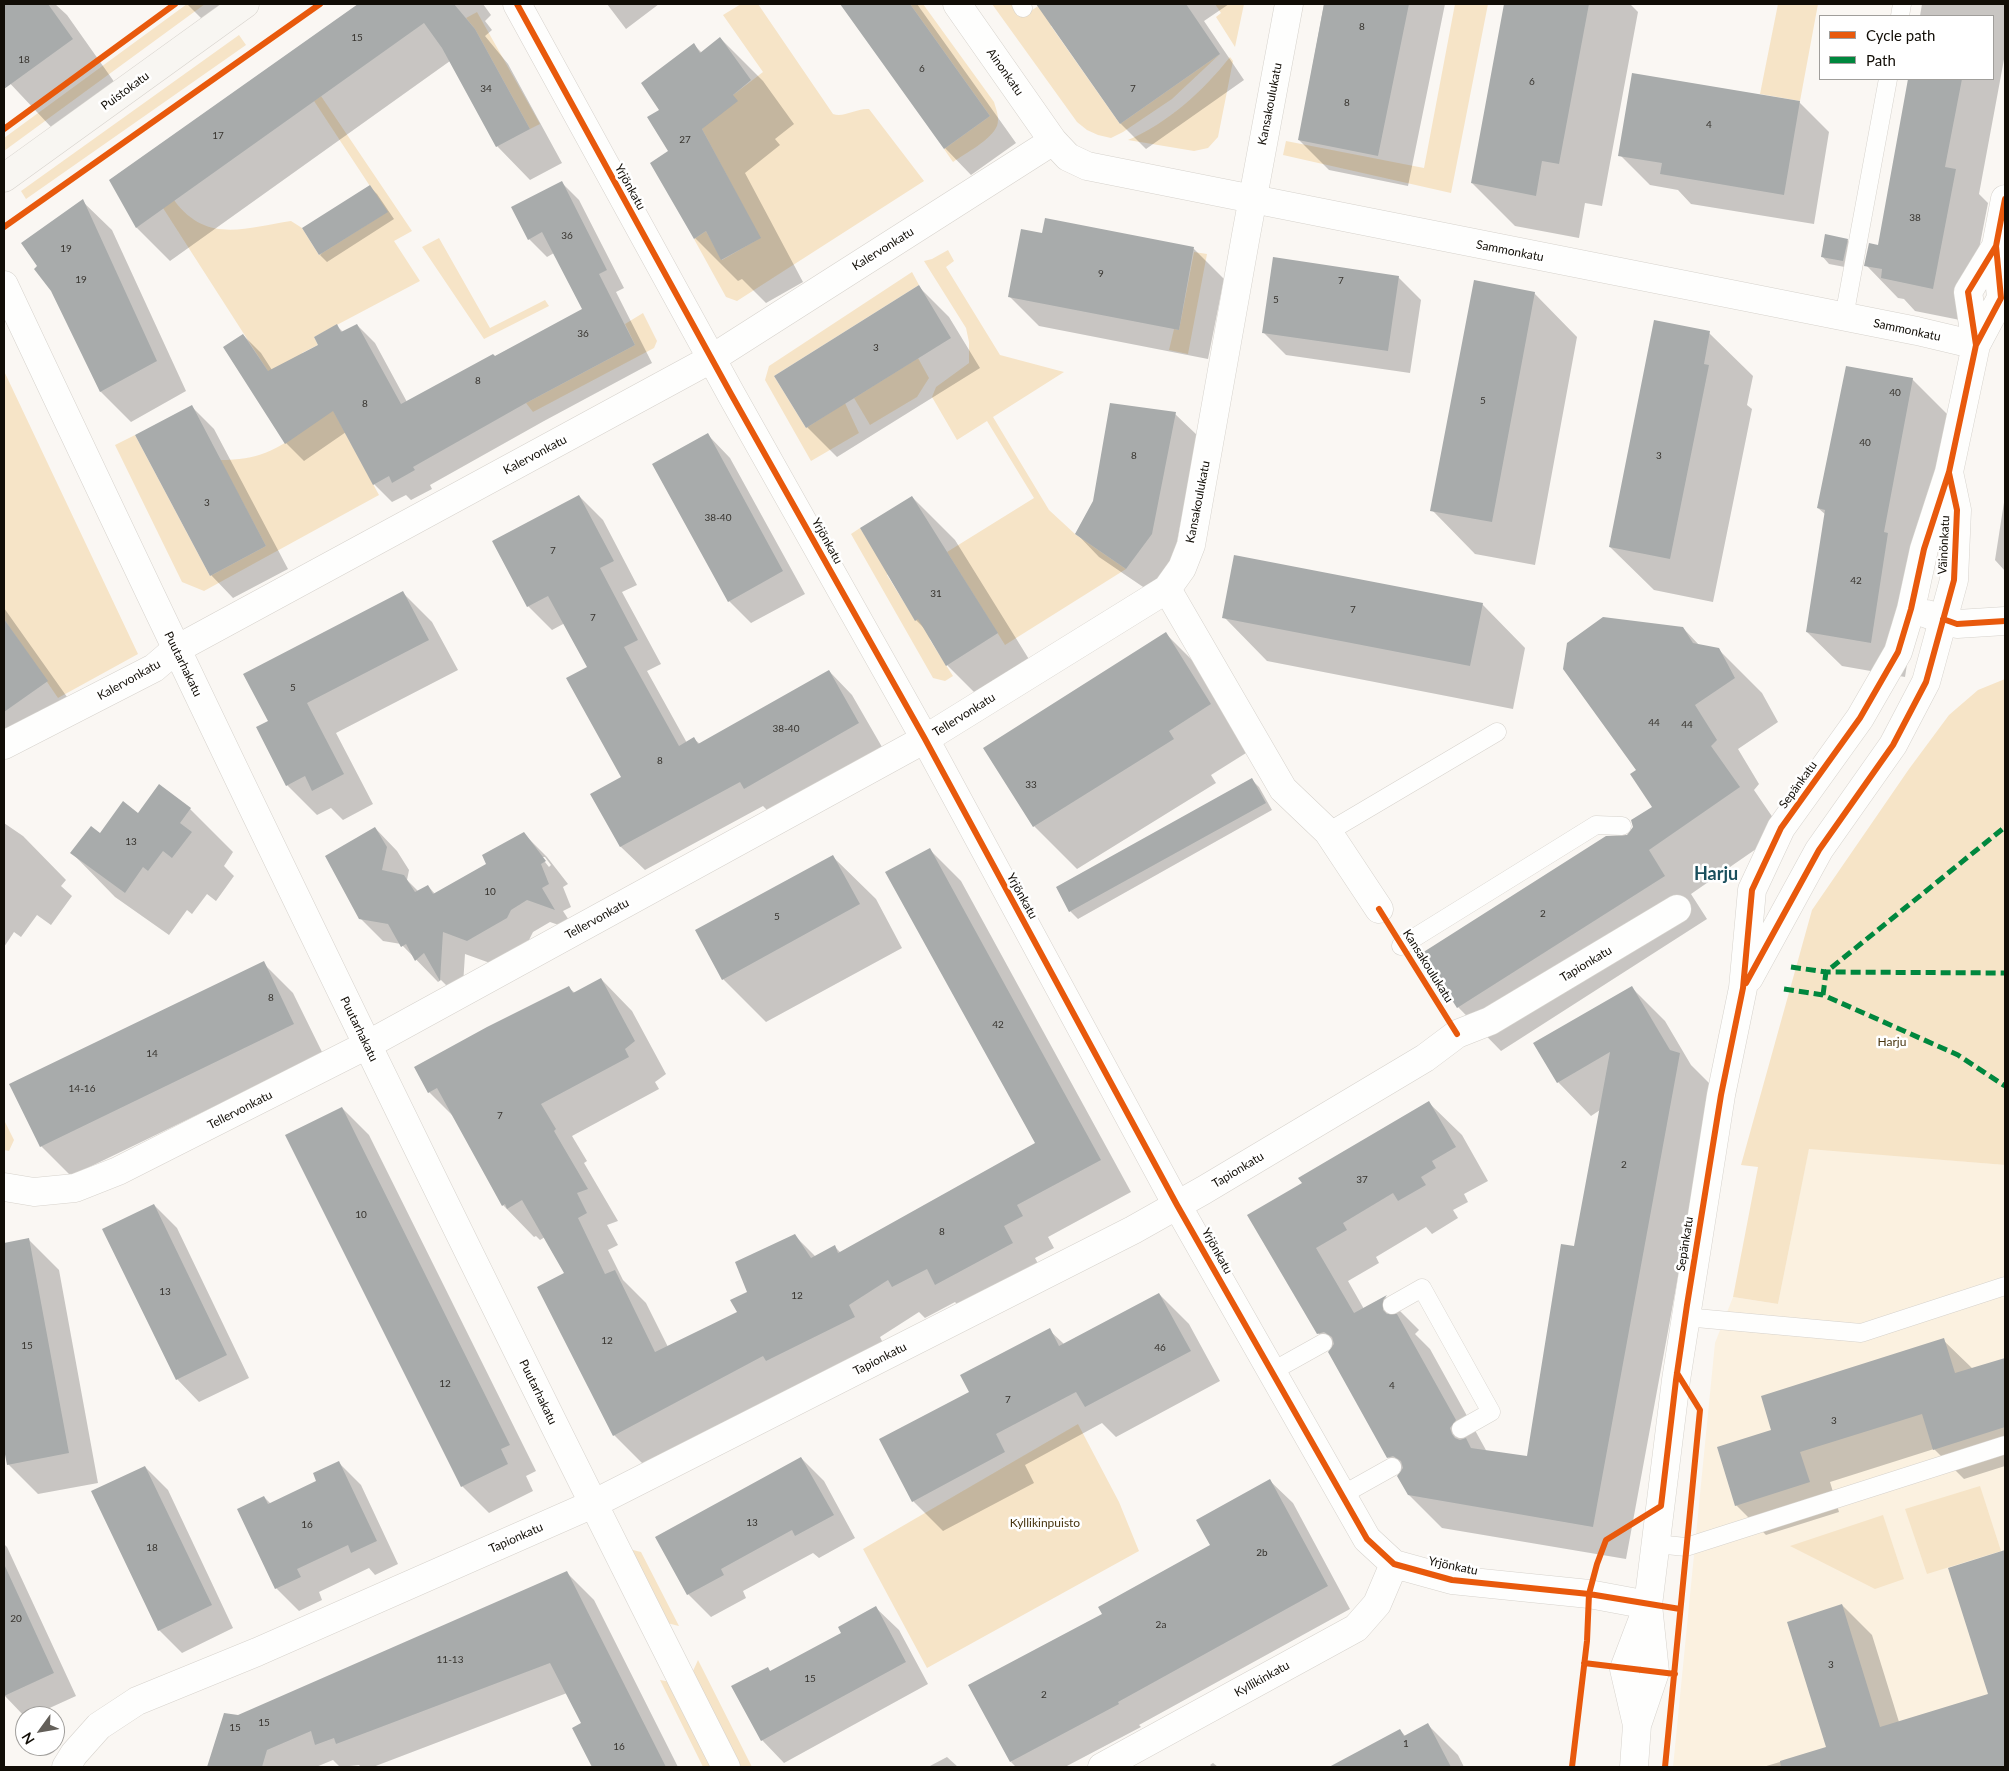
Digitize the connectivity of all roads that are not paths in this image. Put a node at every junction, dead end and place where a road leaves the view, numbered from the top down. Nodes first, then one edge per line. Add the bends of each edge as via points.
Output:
1 (245, 4) edge
2 (517, 4) edge
3 (957, 4) edge
4 (1289, 4) edge
5 (1888, 80) edge
6 (1053, 141) junction
7 (4, 178) edge
8 (1252, 199) junction
9 (2005, 200) edge
10 (4, 285) edge
11 (1844, 317) junction
12 (1976, 345) junction
13 (711, 358) junction
14 (1949, 472) junction
15 (1167, 589) junction
16 (1912, 609) junction
17 (1943, 619) junction
18 (2005, 621) edge
19 (176, 650) junction
20 (1497, 732) dead end
21 (925, 739) junction
22 (4, 746) edge
23 (1622, 826) dead end
24 (1328, 832) junction
25 (1379, 909) dead end
26 (1677, 909) dead end
27 (1402, 946) dead end
28 (1744, 988) junction
29 (367, 1045) junction
30 (4, 1187) edge
31 (1177, 1205) junction
32 (2005, 1286) edge
33 (1392, 1305) dead end
34 (1685, 1317) junction
35 (1323, 1343) dead end
36 (1272, 1372) junction
37 (1461, 1429) dead end
38 (2005, 1445) edge
39 (1392, 1467) dead end
40 (1342, 1495) junction
41 (593, 1504) junction
42 (1656, 1544) junction
43 (1394, 1564) junction
44 (1648, 1605) junction
45 (66, 1767) edge
46 (726, 1767) edge
47 (1102, 1767) edge
48 (1634, 1767) edge

1 - 7 main road, Puistokatu
2 - 13 street, Yrjönkatu
3 - 6 street, Ainonkatu
4 - 8 street, Kansakoulukatu
5 - 11 lane
6 - 8 street, Sammonkatu via 1068,157 1087,166
6 - 13 street, Kalervonkatu
8 - 11 street, Sammonkatu
8 - 15 street, Kansakoulukatu via 1191,544 1182,568
9 - 12 street, Väinönkatu via 1996,246 1968,292
10 - 19 street, Puutarhakatu
11 - 12 street, Sammonkatu
12 - 14 street, Väinönkatu
13 - 19 street, Kalervonkatu
13 - 21 street, Yrjönkatu
14 - 16 street, Väinönkatu via 1924,549
14 - 17 street, Väinönkatu via 1958,510 1954,580
15 - 21 street, Tellervonkatu
15 - 24 street via 1283,789
16 - 17 street
16 - 28 street, Sepänkatu via 1898,652 1860,718 1781,828 1752,890
17 - 18 street via 1957,624
17 - 28 street, Sepänkatu via 1926,682 1893,745 1820,850
19 - 22 street, Kalervonkatu via 154,668
19 - 29 street, Puutarhakatu
20 - 24 lane
21 - 29 street, Tellervonkatu
21 - 31 street, Yrjönkatu
23 - 27 lane via 1596,825
24 - 25 street
26 - 31 street, Tapionkatu via 1490,1022 1457,1034 1426,1058
28 - 34 street, Sepänkatu via 1721,1095
29 - 30 street, Tellervonkatu via 118,1171 75,1188 34,1192
29 - 41 street, Puutarhakatu
31 - 36 street, Yrjönkatu
31 - 41 street, Tapionkatu
32 - 34 lane via 1861,1333
33 - 37 lane via 1422,1288 1491,1412
34 - 42 street, Sepänkatu
35 - 36 lane
36 - 40 street, Yrjönkatu
38 - 42 lane via 1686,1547
39 - 40 lane
40 - 43 street, Yrjönkatu via 1367,1539
41 - 45 street, Tapionkatu via 257,1652 137,1701 99,1726
41 - 46 street, Puutarhakatu
42 - 44 street, Sepänkatu
43 - 44 street, Yrjönkatu via 1452,1580 1589,1594
43 - 47 street, Kyllikinkatu via 1376,1604 1356,1628
44 - 48 street, Sepänkatu via 1624,1669 1637,1725

